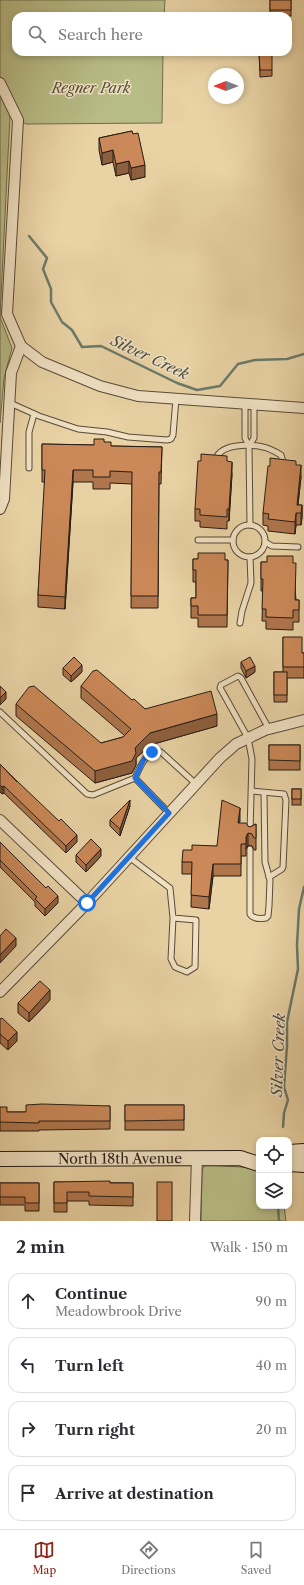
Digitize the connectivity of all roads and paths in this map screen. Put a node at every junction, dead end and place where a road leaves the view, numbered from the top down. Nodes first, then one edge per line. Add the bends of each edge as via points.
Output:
1 (0, 83) edge
2 (21, 346) junction
3 (176, 399) junction
4 (10, 403) junction
5 (250, 405) junction
6 (304, 408) edge
7 (34, 414) junction
8 (249, 446) junction
9 (215, 462) edge
10 (284, 466) edge
11 (29, 468) dead end
12 (0, 509) edge
13 (250, 525) junction
14 (198, 540) dead end
15 (233, 540) junction
16 (265, 542) junction
17 (298, 548) dead end
18 (250, 557) junction
19 (240, 623) dead end
20 (0, 712) edge
21 (304, 720) edge
22 (269, 729) junction
23 (248, 738) junction
24 (135, 778) junction
25 (196, 784) junction
26 (252, 792) junction
27 (264, 793) junction
28 (169, 813) junction
29 (0, 820) edge
30 (250, 835) edge
31 (250, 849) dead end
32 (129, 857) junction
33 (269, 877) junction
34 (87, 903) junction
35 (173, 918) junction
36 (0, 992) edge
37 (292, 1152) edge
38 (304, 1152) edge
39 (256, 1153) edge
40 (197, 1158) junction
41 (240, 1158) junction
42 (0, 1159) edge
43 (256, 1163) edge
44 (292, 1164) edge
45 (304, 1165) edge
46 (195, 1221) edge

1 - 2 street via 18,120 7,314
2 - 3 street via 42,362 100,386 138,396
2 - 4 street via 12,373
3 - 5 street
3 - 7 lane via 173,435 167,440 128,437 78,428
4 - 7 lane
4 - 12 street via 4,499
5 - 6 street
5 - 8 lane via 254,438
5 - 8 lane via 244,438
7 - 11 lane via 29,432
8 - 9 lane via 238,446 220,452
8 - 10 lane via 264,447 276,452 281,455
8 - 13 lane
13 - 15 lane via 238,528
13 - 16 lane via 259,528
14 - 15 lane
15 - 18 lane via 236,550
16 - 17 lane via 272,546
16 - 18 lane via 260,552
18 - 19 lane via 251,583
20 - 24 lane via 87,794 93,795
21 - 22 street
22 - 23 street
22 - 23 lane via 241,678 234,677 220,688
23 - 25 street via 236,744 220,758
23 - 26 lane via 252,759
24 - 25 lane via 144,759 152,752 160,752
24 - 28 lane
25 - 28 street
26 - 27 lane
26 - 30 lane
27 - 33 lane via 264,862
27 - 33 lane via 284,794 286,800 284,866
28 - 32 street
29 - 34 street
31 - 33 lane via 249,910 254,918 268,916
32 - 34 street
32 - 35 lane via 170,888
34 - 36 street
35 - 35 lane via 196,920 195,967 187,972 174,967 171,959
37 - 38 street
39 - 41 street, North 18th Avenue
40 - 41 street, North 18th Avenue
40 - 42 street, North 18th Avenue
40 - 46 street
41 - 43 street, North 18th Avenue
44 - 45 street

